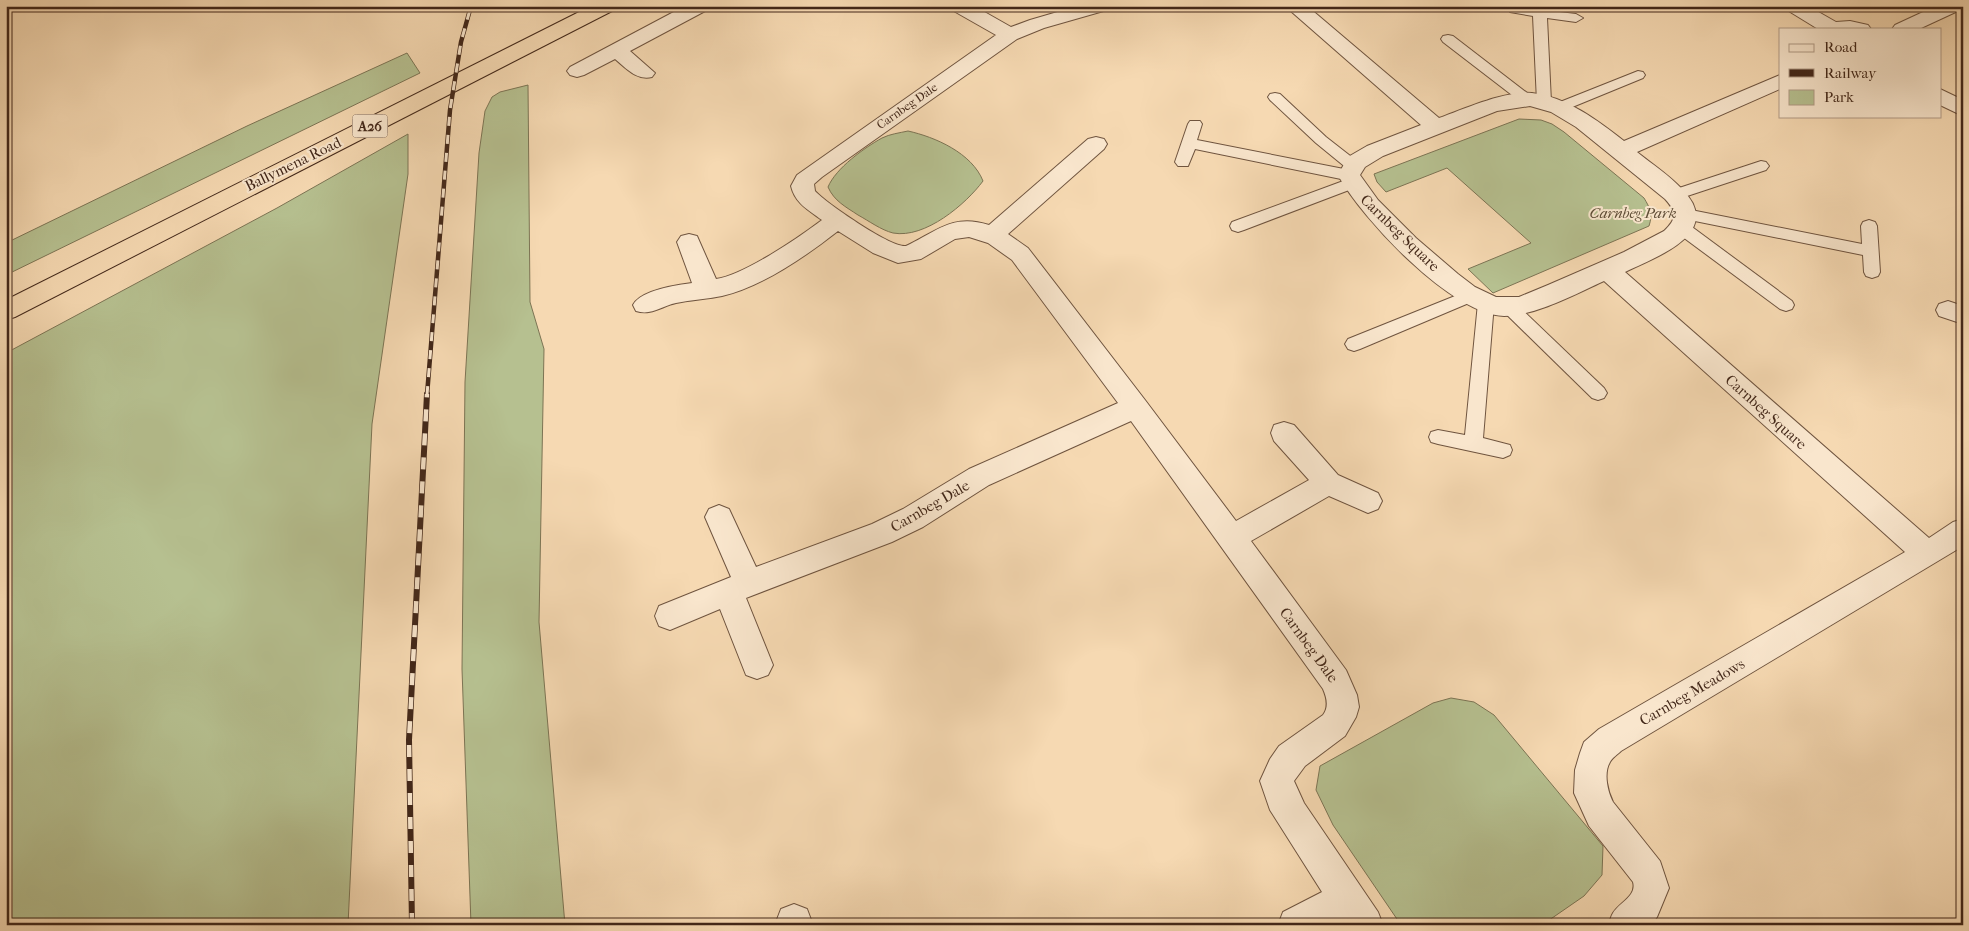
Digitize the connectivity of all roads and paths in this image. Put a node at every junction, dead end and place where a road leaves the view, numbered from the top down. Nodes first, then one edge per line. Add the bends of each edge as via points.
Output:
1 (607, 6) edge
2 (700, 6) edge
3 (960, 6) edge
4 (1100, 6) edge
5 (1295, 6) edge
6 (1794, 6) edge
7 (1953, 6) edge
8 (1515, 9) dead end
9 (1540, 13) junction
10 (1576, 18) dead end
11 (1829, 28) edge
12 (1840, 28) edge
13 (1856, 28) edge
14 (1904, 28) edge
15 (1010, 35) junction
16 (1448, 39) dead end
17 (616, 50) junction
18 (577, 71) dead end
19 (645, 73) dead end
20 (1638, 75) dead end
21 (1779, 81) edge
22 (1275, 97) dead end
23 (1942, 97) edge
24 (1543, 103) junction
25 (1963, 109) edge
26 (1195, 124) dead end
27 (1436, 127) junction
28 (1190, 143) junction
29 (1096, 144) dead end
30 (1622, 151) junction
31 (1183, 162) dead end
32 (1761, 166) dead end
33 (1351, 174) junction
34 (1681, 212) junction
35 (838, 218) junction
36 (1238, 226) dead end
37 (1869, 226) dead end
38 (992, 235) junction
39 (689, 242) dead end
40 (1871, 251) junction
41 (1606, 270) junction
42 (1872, 272) dead end
43 (706, 289) junction
44 (1478, 300) junction
45 (646, 305) dead end
46 (1786, 305) dead end
47 (1509, 307) junction
48 (6, 311) edge
49 (1354, 344) dead end
50 (1598, 393) dead end
51 (1136, 407) junction
52 (1284, 433) dead end
53 (1438, 437) dead end
54 (1474, 444) junction
55 (1503, 450) dead end
56 (1328, 483) junction
57 (1368, 501) dead end
58 (719, 517) dead end
59 (1963, 531) edge
60 (1231, 538) junction
61 (1927, 554) junction
62 (738, 587) junction
63 (670, 616) dead end
64 (757, 666) dead end
65 (1356, 912) edge
66 (1296, 925) edge
67 (1626, 925) edge

1 - 48 highway, Ballymena Road / A26
2 - 17 street
3 - 15 street
4 - 15 street
5 - 27 street
6 - 11 street
7 - 14 street
8 - 9 lane
9 - 10 lane
9 - 24 lane
12 - 13 street
15 - 35 street, Carnbeg Dale via 805,180 802,186 804,194
16 - 24 lane
17 - 18 street
17 - 19 street
20 - 24 lane
21 - 30 street
22 - 33 lane via 1321,140
23 - 25 street
24 - 27 street via 1493,106
24 - 30 street via 1579,119
26 - 28 lane
27 - 33 street via 1365,155
28 - 31 lane
28 - 33 lane
29 - 38 street
30 - 34 street
32 - 34 lane
33 - 36 lane
33 - 44 street, Carnbeg Square via 1373,210 1445,277
34 - 40 lane
34 - 41 street, Carnbeg Square via 1658,245
34 - 46 lane
35 - 38 street, Carnbeg Dale via 896,254 913,253 960,229 976,229
35 - 43 street via 808,242 766,267 737,282
37 - 40 lane
38 - 51 street, Carnbeg Dale via 1020,254
39 - 43 street
40 - 42 lane
41 - 47 street, Carnbeg Square via 1534,301
41 - 61 street, Carnbeg Square
43 - 45 street via 671,295
44 - 47 street, Carnbeg Square
44 - 49 lane
44 - 54 lane
47 - 50 lane
51 - 60 street, Carnbeg Dale
51 - 62 street, Carnbeg Dale via 979,477 913,518 882,533
52 - 56 street
53 - 54 lane
54 - 55 lane
56 - 57 street
56 - 60 street
58 - 62 street
59 - 61 street, Carnbeg Meadows
60 - 65 street, Carnbeg Dale via 1341,691 1344,705 1339,720 1292,756 1277,781 1292,815
61 - 67 street, Carnbeg Meadows via 1610,740 1596,753 1591,770 1591,793 1601,814 1648,873 1652,888 1645,905
62 - 63 street, Carnbeg Dale
62 - 64 street
65 - 66 street, Carnbeg Dale

